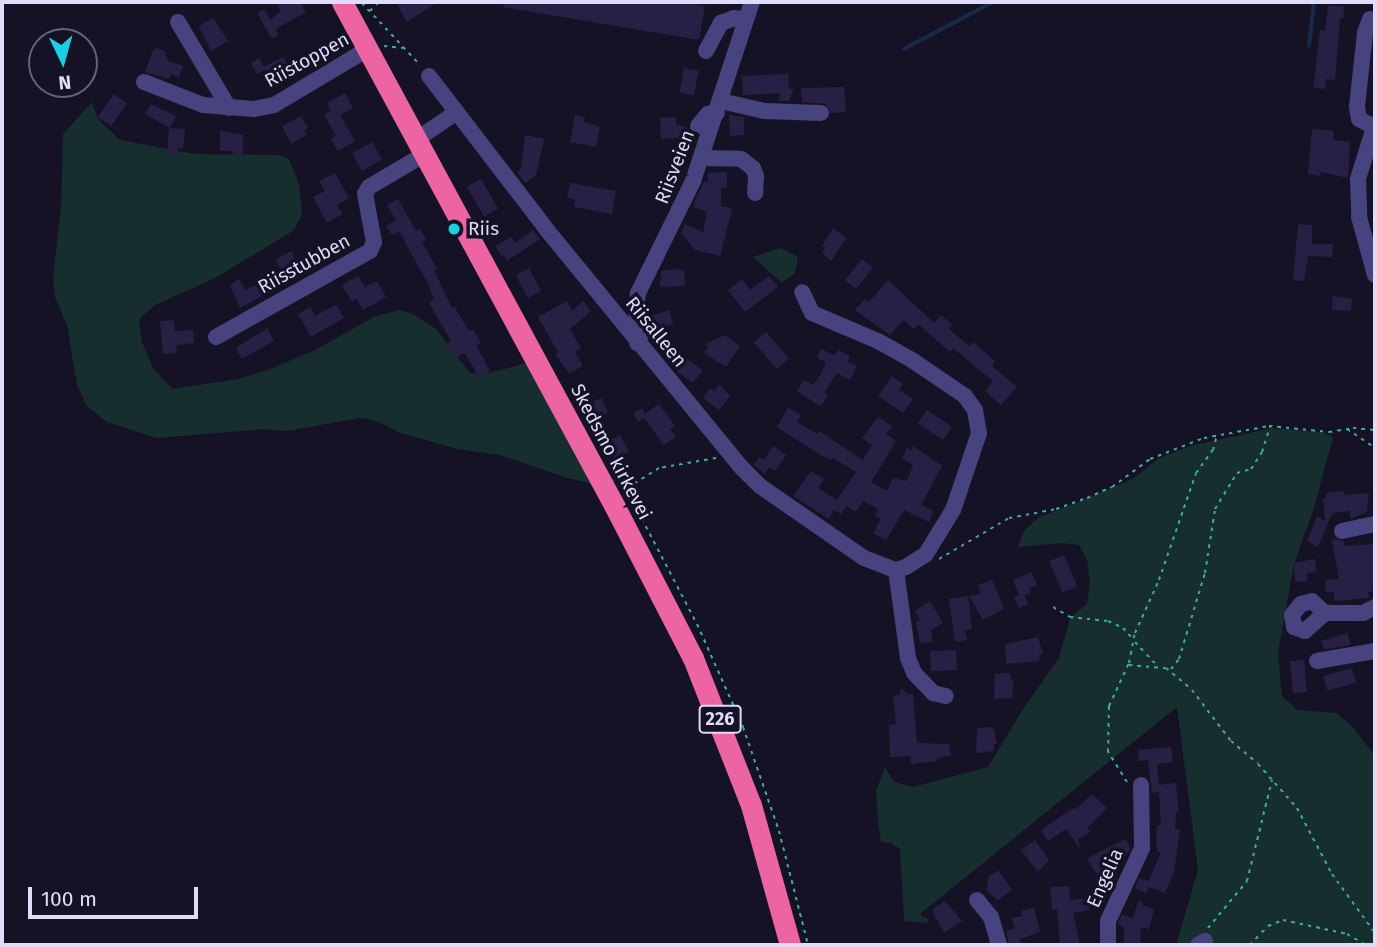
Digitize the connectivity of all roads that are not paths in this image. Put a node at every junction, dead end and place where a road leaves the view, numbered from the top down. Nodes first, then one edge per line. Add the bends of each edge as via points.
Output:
1 (342, 2) edge
2 (751, 2) edge
3 (1370, 19) dead end
4 (745, 20) junction
5 (178, 22) dead end
6 (375, 47) junction
7 (706, 51) dead end
8 (429, 76) road end
9 (144, 82) dead end
10 (719, 107) junction
11 (229, 108) junction
12 (457, 112) junction
13 (821, 114) dead end
14 (698, 126) dead end
15 (1375, 126) edge
16 (421, 146) junction
17 (702, 158) junction
18 (755, 193) dead end
19 (1375, 275) edge
20 (802, 292) dead end
21 (216, 337) dead end
22 (637, 343) junction
23 (1375, 524) edge
24 (1342, 531) dead end
25 (896, 570) junction
26 (1375, 607) edge
27 (1325, 613) dead end
28 (1375, 650) edge
29 (1317, 661) dead end
30 (946, 696) dead end
31 (1141, 785) dead end
32 (977, 900) dead end
33 (790, 945) edge
34 (999, 945) edge
35 (1108, 945) edge

1 - 6 highway, Skedsmo kirkevei / 226
2 - 4 street, Riisveien
3 - 15 street via 1357,107 1359,119
4 - 7 street via 721,23
4 - 10 street, Riisveien
5 - 11 street
6 - 11 street, Riistoppen via 274,104
6 - 16 highway, Skedsmo kirkevei / 226
8 - 12 street, Riisalleen
9 - 11 street, Riistoppen via 203,105
10 - 13 street
10 - 14 street
10 - 17 street, Riisveien
12 - 16 street
12 - 22 street, Riisalleen
15 - 19 street via 1358,179 1359,217
16 - 21 street, Riisstubben via 365,194 374,242 370,251
16 - 33 highway, Skedsmo kirkevei / 226 via 699,670 751,805
17 - 18 street via 728,157 749,164 756,176
17 - 22 street, Riisveien via 638,293
20 - 25 street via 812,313 912,360 964,396 975,410 979,433 953,510 937,540 915,563
22 - 25 street, Riisalleen via 726,452 760,486 864,558
23 - 24 street
25 - 30 street via 908,658 914,673 933,693
26 - 27 street via 1363,613
28 - 29 street
31 - 35 street, Engelia via 1142,848 1108,921
32 - 34 street via 991,917

